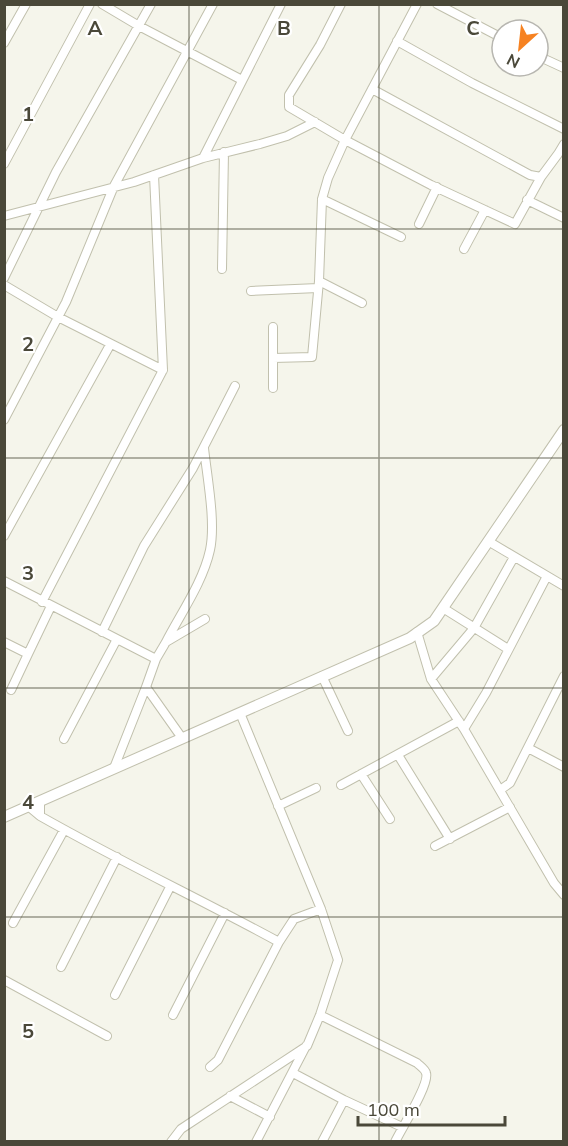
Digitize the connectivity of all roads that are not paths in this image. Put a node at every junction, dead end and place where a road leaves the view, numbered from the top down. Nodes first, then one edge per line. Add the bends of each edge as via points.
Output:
1 (26, 4) edge
2 (90, 4) edge
3 (102, 4) edge
4 (151, 4) edge
5 (213, 4) edge
6 (281, 4) edge
7 (341, 4) edge
8 (417, 4) edge
9 (437, 4) edge
10 (138, 26) junction
11 (490, 32) edge
12 (397, 41) junction
13 (4, 43) edge
14 (187, 51) junction
15 (550, 62) edge
16 (564, 68) edge
17 (242, 80) junction
18 (372, 89) junction
19 (315, 122) junction
20 (564, 129) edge
21 (345, 140) junction
22 (564, 144) edge
23 (224, 152) junction
24 (561, 156) edge
25 (203, 158) junction
26 (4, 164) edge
27 (154, 175) junction
28 (540, 177) junction
29 (114, 186) junction
30 (437, 187) junction
31 (322, 199) junction
32 (527, 200) junction
33 (38, 208) junction
34 (485, 210) junction
35 (4, 216) edge
36 (564, 218) edge
37 (419, 224) dead end
38 (401, 237) dead end
39 (464, 249) dead end
40 (222, 269) dead end
41 (4, 278) edge
42 (318, 284) junction
43 (4, 285) edge
44 (251, 291) dead end
45 (362, 303) dead end
46 (58, 317) junction
47 (273, 327) dead end
48 (110, 345) junction
49 (273, 358) junction
50 (163, 370) junction
51 (235, 386) dead end
52 (273, 388) dead end
53 (4, 420) edge
54 (564, 430) edge
55 (204, 444) junction
56 (559, 445) edge
57 (4, 536) edge
58 (488, 541) junction
59 (514, 557) junction
60 (547, 576) junction
61 (4, 582) edge
62 (564, 585) edge
63 (42, 602) junction
64 (51, 606) junction
65 (442, 608) junction
66 (205, 619) dead end
67 (474, 628) junction
68 (102, 632) junction
69 (417, 632) junction
70 (117, 639) junction
71 (4, 642) edge
72 (166, 642) junction
73 (508, 649) junction
74 (28, 654) junction
75 (156, 659) junction
76 (322, 676) junction
77 (564, 676) edge
78 (431, 679) junction
79 (146, 687) junction
80 (11, 690) dead end
81 (555, 694) junction
82 (564, 699) edge
83 (240, 713) junction
84 (461, 725) junction
85 (348, 731) dead end
86 (182, 738) junction
87 (64, 739) dead end
88 (528, 748) junction
89 (398, 755) junction
90 (564, 767) edge
91 (114, 768) junction
92 (361, 774) junction
93 (340, 785) dead end
94 (316, 788) dead end
95 (500, 790) junction
96 (40, 801) junction
97 (28, 806) junction
98 (278, 806) junction
99 (510, 807) junction
100 (40, 816) junction
101 (4, 817) edge
102 (390, 819) dead end
103 (64, 830) junction
104 (450, 839) junction
105 (435, 846) dead end
106 (117, 857) junction
107 (170, 887) junction
108 (564, 895) edge
109 (321, 909) junction
110 (225, 913) junction
111 (13, 923) dead end
112 (279, 942) junction
113 (61, 967) dead end
114 (4, 980) edge
115 (116, 995) dead end
116 (173, 1015) dead end
117 (320, 1015) junction
118 (107, 1036) dead end
119 (307, 1046) junction
120 (210, 1067) dead end
121 (293, 1073) junction
122 (230, 1096) junction
123 (344, 1100) junction
124 (270, 1117) junction
125 (402, 1127) junction
126 (174, 1141) edge
127 (256, 1142) edge
128 (322, 1142) edge
129 (395, 1142) edge

1 - 13 street
2 - 26 street
3 - 10 street
4 - 10 street
5 - 14 street
6 - 17 street
7 - 19 street via 289,95 289,107
8 - 12 street
9 - 11 street
10 - 14 street
10 - 33 street
12 - 18 street
12 - 20 street
14 - 17 street
14 - 29 street
15 - 16 street
17 - 25 street
18 - 21 street
18 - 28 street
19 - 21 street
19 - 23 street via 287,136
21 - 30 street
21 - 31 street
22 - 24 street
23 - 25 street
23 - 40 street
24 - 28 street
25 - 27 street
27 - 29 street
27 - 50 street
28 - 32 street
29 - 33 street
29 - 46 street
30 - 34 street
30 - 37 street
31 - 38 street
31 - 42 street
32 - 34 street via 515,224
32 - 36 street
33 - 35 street
33 - 41 street
34 - 39 street
42 - 44 street
42 - 45 street
42 - 49 street via 312,357
43 - 46 street
46 - 48 street
46 - 53 street
47 - 49 street
48 - 50 street
48 - 57 street
49 - 52 street
50 - 63 street
51 - 55 street
54 - 56 street
55 - 68 street via 144,546
55 - 72 street via 210,549
56 - 58 street
58 - 59 street
58 - 65 street
59 - 60 street
59 - 67 street
60 - 62 street
60 - 73 street
61 - 63 street
63 - 64 street
64 - 68 street
64 - 74 street
65 - 67 street
65 - 69 street via 434,621
66 - 72 street
67 - 73 street
67 - 78 street
68 - 70 street
69 - 76 street
69 - 78 street
70 - 75 street
70 - 87 street
71 - 74 street
72 - 75 street
73 - 84 street via 486,693
74 - 80 street
75 - 79 street
76 - 83 street
76 - 85 street
77 - 81 street
78 - 84 street
79 - 86 street
79 - 91 street
81 - 82 street
81 - 88 street
83 - 86 street
83 - 98 street
84 - 89 street
84 - 95 street
86 - 91 street
88 - 90 street
88 - 95 street via 510,783
89 - 92 street
89 - 104 street
91 - 96 street
92 - 93 street
92 - 102 street
94 - 98 street
95 - 99 street
96 - 97 street
96 - 100 street
97 - 100 street
97 - 101 street
98 - 109 street
99 - 104 street
99 - 108 street
100 - 103 street
103 - 106 street
103 - 111 street
104 - 105 street
106 - 107 street
106 - 113 street
107 - 110 street
107 - 115 street
109 - 112 street via 294,920
109 - 117 street via 338,960
110 - 112 street
110 - 116 street
112 - 120 street via 219,1060
114 - 118 street
117 - 119 street
117 - 125 street via 425,1070 424,1087
119 - 121 street
119 - 122 street
121 - 123 street
121 - 124 street
122 - 124 street
122 - 126 street via 181,1129
123 - 125 street
123 - 128 street
124 - 127 street
125 - 129 street

